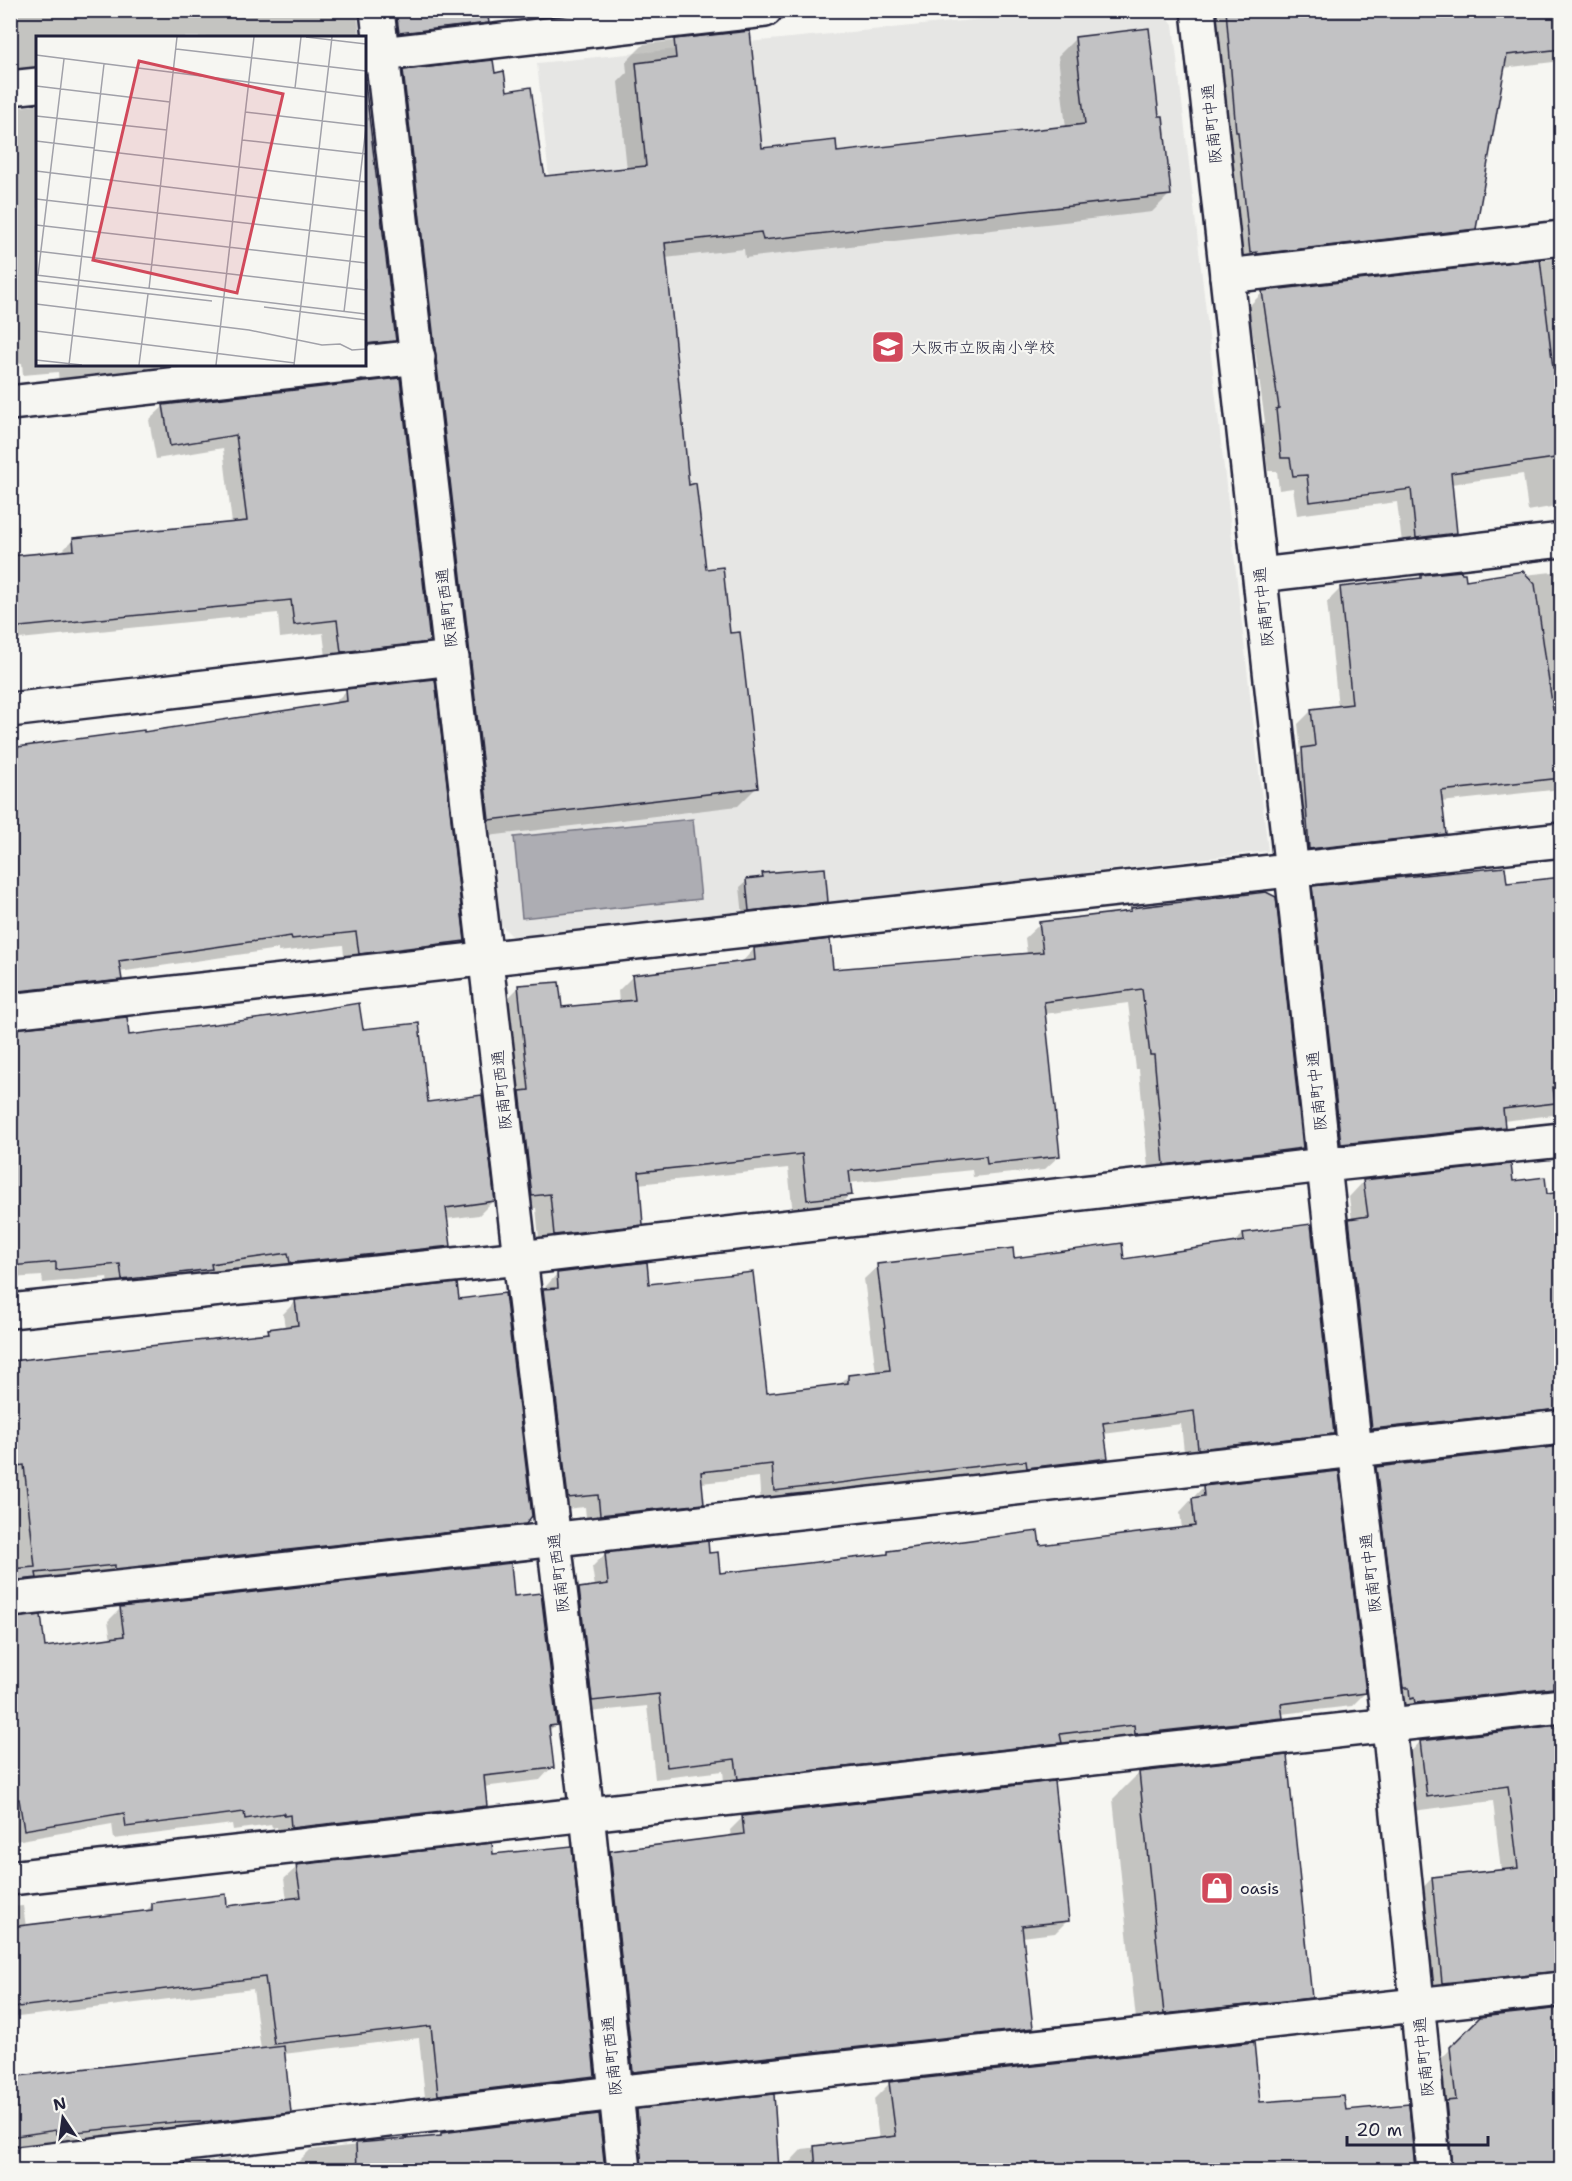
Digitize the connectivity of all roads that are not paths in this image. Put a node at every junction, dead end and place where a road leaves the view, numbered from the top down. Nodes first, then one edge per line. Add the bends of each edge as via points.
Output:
1 (377, 10) edge
2 (765, 10) edge
3 (1198, 10) edge
4 (373, 55) edge
5 (36, 85) edge
6 (10, 88) edge
7 (1562, 238) edge
8 (1227, 276) junction
9 (418, 357) junction
10 (366, 363) edge
11 (337, 366) edge
12 (10, 403) edge
13 (1562, 540) edge
14 (1260, 575) junction
15 (452, 658) junction
16 (10, 710) edge
17 (1562, 840) edge
18 (1292, 869) junction
19 (486, 958) junction
20 (10, 1011) edge
21 (1562, 1140) edge
22 (1324, 1164) junction
23 (520, 1258) junction
24 (10, 1311) edge
25 (1562, 1427) edge
26 (1355, 1450) junction
27 (554, 1539) junction
28 (10, 1600) edge
29 (1562, 1706) edge
30 (1389, 1725) junction
31 (587, 1814) junction
32 (10, 1878) edge
33 (1562, 1989) edge
34 (1418, 2005) junction
35 (615, 2093) junction
36 (10, 2165) edge
37 (624, 2170) edge
38 (1434, 2170) edge

1 - 4 street, 阪南町西通
2 - 4 street
3 - 8 street, 阪南町中通
4 - 9 street, 阪南町西通
5 - 6 street
7 - 8 street
8 - 14 street, 阪南町中通
9 - 10 street
9 - 15 street, 阪南町西通
11 - 12 street
13 - 14 street
14 - 18 street, 阪南町中通
15 - 16 street
15 - 19 street, 阪南町西通
17 - 18 street
18 - 19 street
18 - 22 street, 阪南町中通
19 - 20 street
19 - 23 street, 阪南町西通
21 - 22 street
22 - 23 street
22 - 26 street, 阪南町中通
23 - 24 street
23 - 27 street, 阪南町西通
25 - 26 street
26 - 27 street
26 - 30 street, 阪南町中通
27 - 28 street
27 - 31 street, 阪南町西通
29 - 30 street
30 - 31 street
30 - 34 street, 阪南町中通
31 - 32 street
31 - 35 street, 阪南町西通
33 - 34 street
34 - 35 street
34 - 38 street, 阪南町中通
35 - 36 street
35 - 37 street, 阪南町西通

